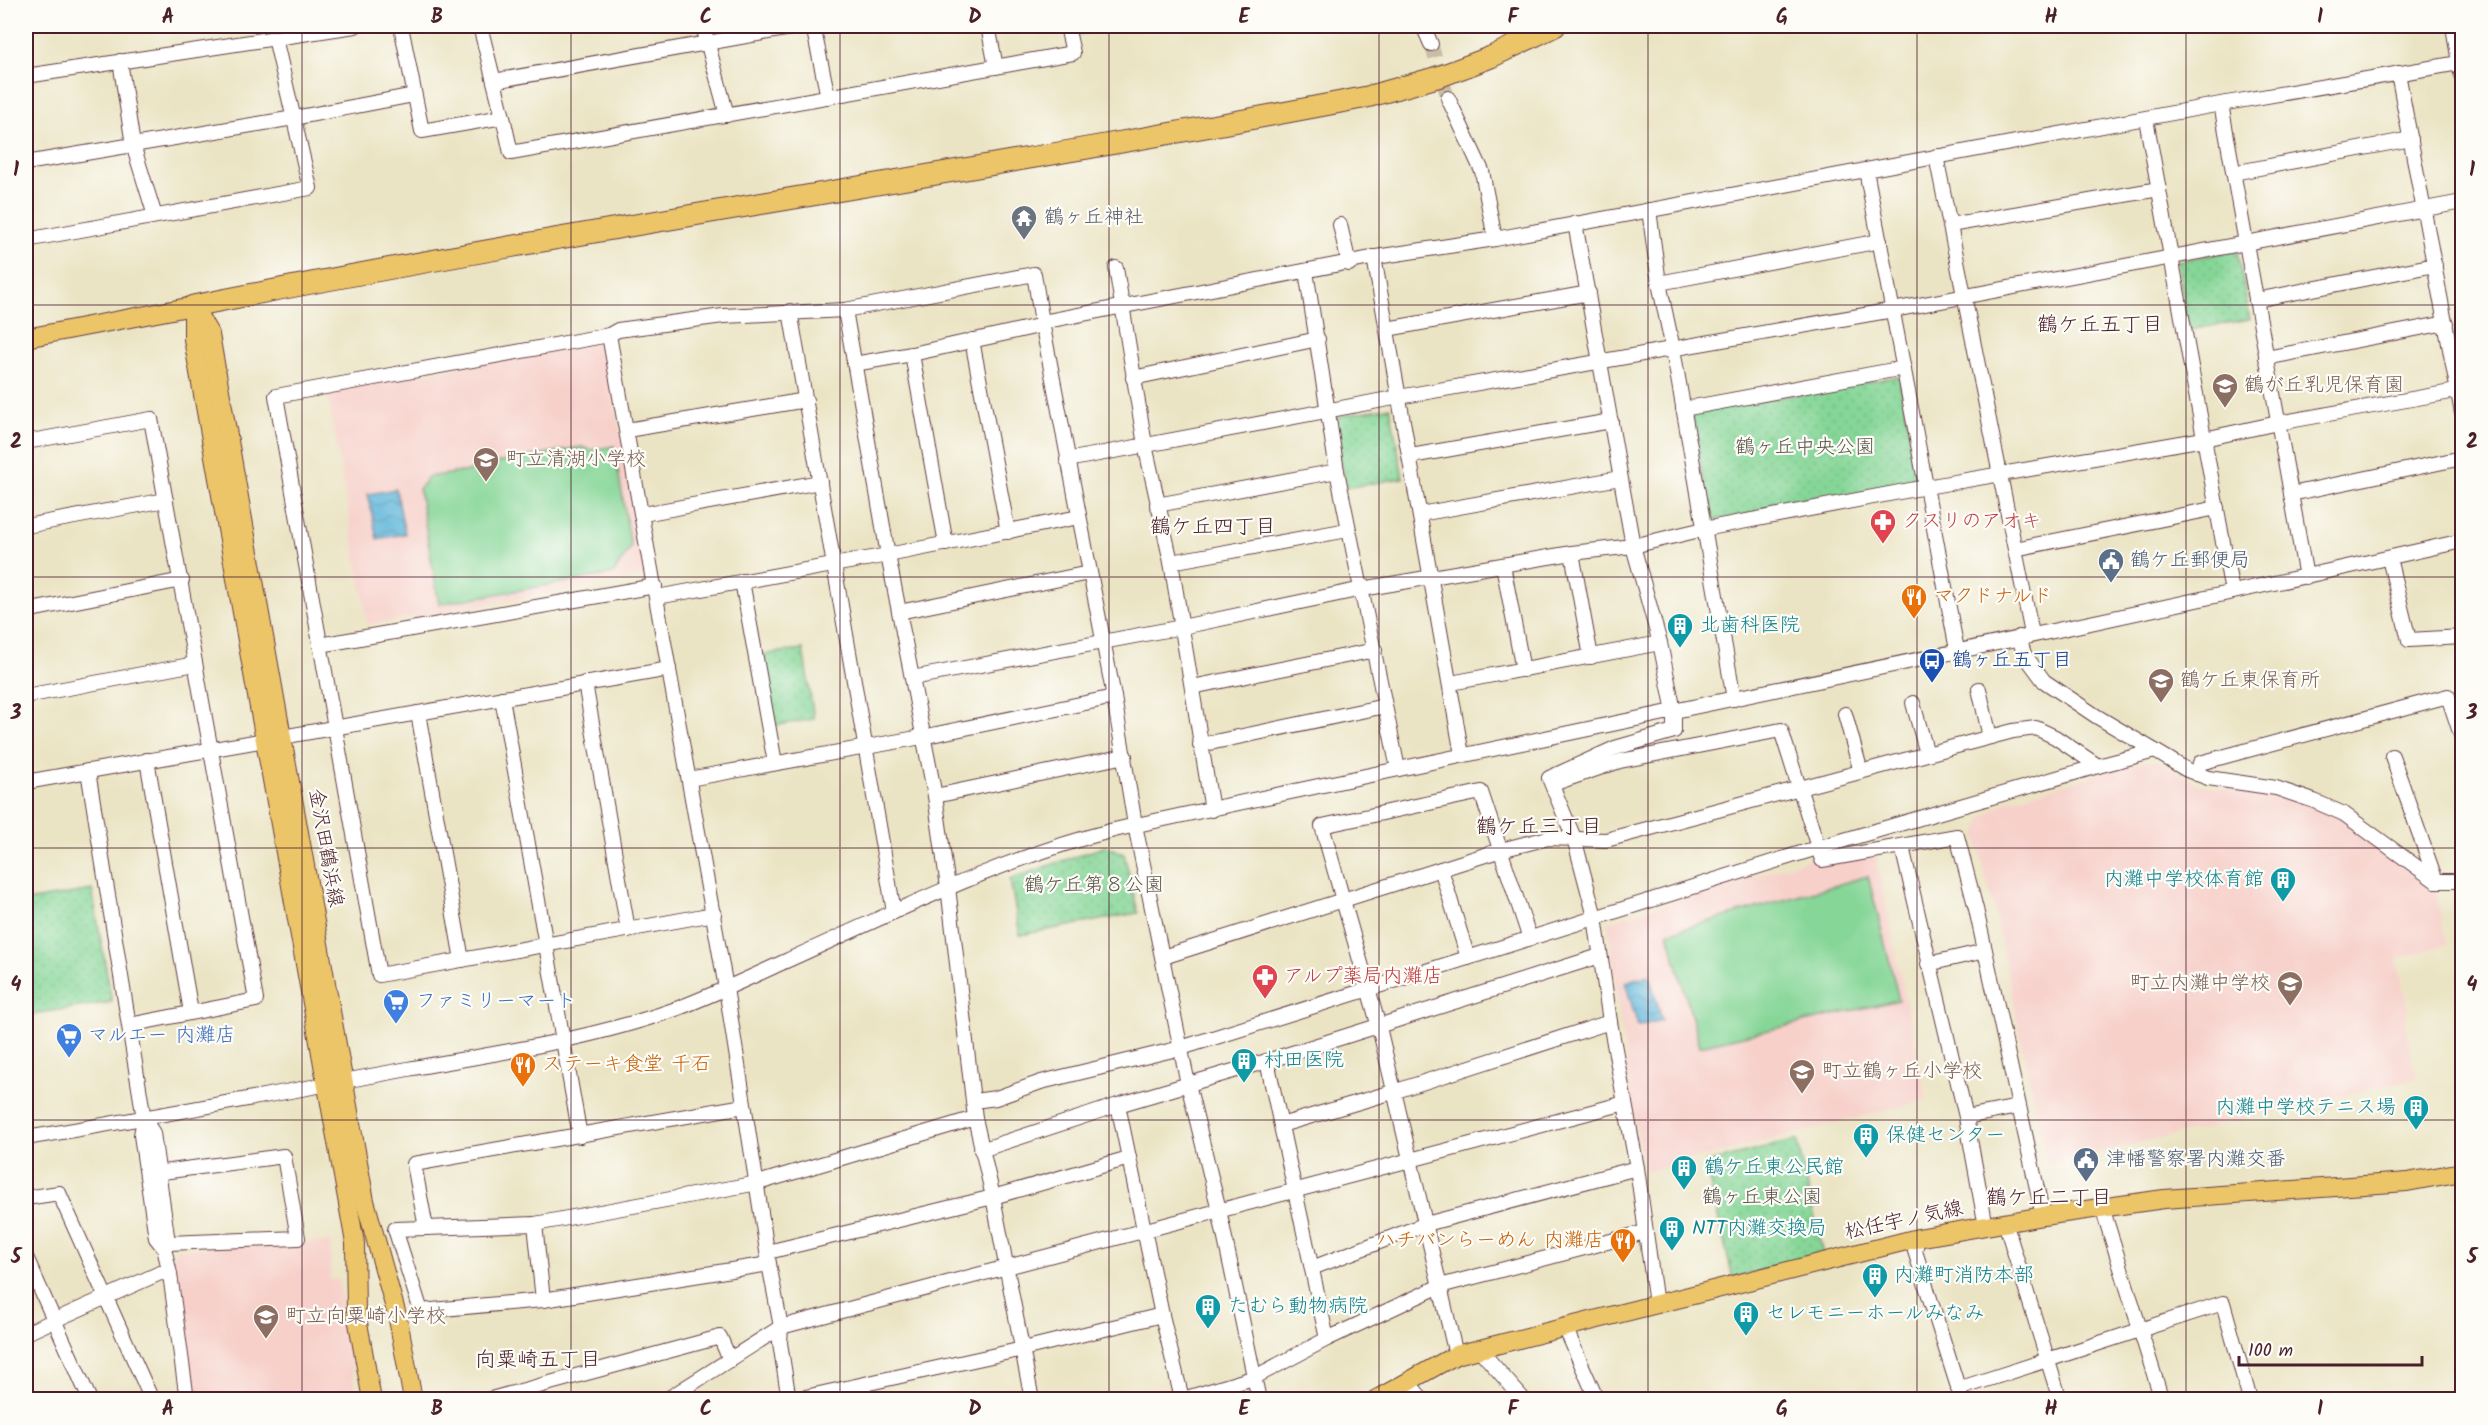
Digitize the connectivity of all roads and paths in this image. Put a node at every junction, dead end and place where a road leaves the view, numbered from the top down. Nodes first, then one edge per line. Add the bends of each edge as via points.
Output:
1 (355, 26) edge
2 (401, 26) edge
3 (480, 26) edge
4 (703, 26) edge
5 (802, 26) edge
6 (813, 26) edge
7 (988, 26) edge
8 (1067, 26) edge
9 (1423, 26) edge
10 (1555, 26) edge
11 (2453, 26) edge
12 (318, 28) edge
13 (300, 30) edge
14 (275, 39) junction
15 (709, 42) junction
16 (1431, 44) tunnel mouth
17 (120, 61) junction
18 (2459, 63) junction
19 (996, 67) junction
20 (2398, 73) junction
21 (26, 76) edge
22 (2463, 78) edge
23 (494, 81) junction
24 (414, 95) junction
25 (828, 97) junction
26 (1448, 98) tunnel mouth
27 (2221, 104) junction
28 (727, 115) junction
29 (503, 117) junction
30 (294, 118) junction
31 (2146, 119) junction
32 (2411, 139) junction
33 (133, 145) junction
34 (1936, 156) junction
35 (26, 163) edge
36 (1866, 170) junction
37 (2233, 173) junction
38 (2159, 189) junction
39 (2463, 202) edge
40 (2425, 209) junction
41 (1649, 210) junction
42 (155, 216) junction
43 (1575, 223) junction
44 (1341, 225) dead end
45 (1950, 225) junction
46 (1495, 239) junction
47 (26, 240) edge
48 (1880, 241) junction
49 (2246, 244) junction
50 (2171, 256) junction
51 (1374, 257) junction
52 (1349, 264) junction
53 (2435, 265) junction
54 (1116, 268) dead end
55 (1306, 271) junction
56 (1659, 283) junction
57 (1589, 293) junction
58 (1964, 296) junction
59 (2256, 300) junction
60 (193, 306) junction
61 (1121, 307) junction
62 (845, 309) junction
63 (1893, 310) junction
64 (790, 311) junction
65 (1043, 323) junction
66 (2446, 323) junction
67 (1387, 329) junction
68 (609, 335) junction
69 (26, 338) edge
70 (1318, 339) junction
71 (972, 340) junction
72 (1673, 349) junction
73 (912, 354) junction
74 (2266, 358) junction
75 (1602, 361) junction
76 (854, 364) junction
77 (1904, 368) junction
78 (1133, 378) junction
79 (2461, 391) edge
80 (1399, 397) junction
81 (806, 400) junction
82 (1683, 410) junction
83 (1327, 411) junction
84 (2463, 413) edge
85 (1611, 421) junction
86 (2278, 423) junction
87 (627, 430) junction
88 (2204, 440) junction
89 (26, 442) edge
90 (1145, 445) junction
91 (1411, 456) junction
92 (2463, 458) edge
93 (1067, 460) junction
94 (1337, 471) junction
95 (2000, 474) junction
96 (1620, 478) junction
97 (820, 482) junction
98 (1926, 487) junction
99 (2291, 494) junction
100 (166, 500) junction
101 (1157, 505) junction
102 (2217, 508) junction
103 (643, 514) junction
104 (1420, 514) junction
105 (1079, 517) junction
106 (26, 526) edge
107 (1704, 529) junction
108 (1348, 530) junction
109 (1008, 532) junction
110 (2463, 541) edge
111 (946, 544) junction
112 (1633, 546) junction
113 (2015, 549) junction
114 (1572, 553) junction
115 (888, 555) junction
116 (2389, 558) junction
117 (1171, 562) junction
118 (834, 564) junction
119 (1503, 565) junction
120 (1089, 573) junction
121 (2306, 577) junction
122 (1430, 578) junction
123 (182, 580) junction
124 (742, 581) junction
125 (1362, 589) junction
126 (656, 591) junction
127 (2232, 592) junction
128 (26, 611) edge
129 (899, 612) junction
130 (1182, 627) junction
131 (2025, 636) junction
132 (2463, 637) edge
133 (1103, 640) junction
134 (1660, 643) junction
135 (320, 645) junction
136 (1375, 650) junction
137 (1957, 650) junction
138 (1591, 657) junction
139 (195, 663) junction
140 (669, 669) junction
141 (1522, 670) junction
142 (912, 678) junction
143 (585, 683) junction
144 (1451, 683) junction
145 (1192, 687) junction
146 (1978, 689) dead end
147 (26, 696) edge
148 (1114, 697) junction
149 (502, 698) junction
150 (1734, 699) junction
151 (1913, 703) dead end
152 (1385, 706) junction
153 (1674, 711) junction
154 (418, 713) junction
155 (1845, 714) dead end
156 (335, 728) junction
157 (922, 737) junction
158 (1990, 737) junction
159 (274, 738) junction
160 (2463, 738) edge
161 (1200, 745) junction
162 (867, 747) junction
163 (212, 749) junction
164 (2155, 751) junction
165 (1927, 754) junction
166 (1462, 755) junction
167 (1125, 756) junction
168 (2392, 756) dead end
169 (147, 760) junction
170 (775, 763) junction
171 (2098, 766) junction
172 (1398, 770) junction
173 (88, 771) junction
174 (1861, 772) junction
175 (2197, 774) junction
176 (689, 778) junction
177 (26, 782) edge
178 (1551, 785) junction
179 (1800, 789) junction
180 (935, 796) junction
181 (1212, 810) junction
182 (1135, 825) junction
183 (1574, 838) junction
184 (1902, 847) junction
185 (1817, 848) junction
186 (1501, 850) junction
187 (1441, 869) junction
188 (2436, 881) junction
189 (2463, 881) edge
190 (948, 887) junction
191 (1342, 901) junction
192 (894, 912) junction
193 (714, 914) junction
194 (1595, 917) junction
195 (628, 930) junction
196 (1530, 939) junction
197 (545, 944) junction
198 (1985, 951) junction
199 (1600, 956) junction
200 (1163, 957) junction
201 (1468, 958) junction
202 (462, 960) junction
203 (1928, 964) junction
204 (726, 988) junction
205 (1370, 990) junction
206 (191, 1012) junction
207 (1610, 1022) junction
208 (129, 1025) junction
209 (1379, 1027) junction
210 (563, 1040) junction
211 (1181, 1048) junction
212 (1267, 1061) junction
213 (335, 1083) junction
214 (1188, 1084) junction
215 (1393, 1092) junction
216 (974, 1101) junction
217 (1625, 1103) junction
218 (744, 1106) junction
219 (1118, 1106) junction
220 (2018, 1107) junction
221 (1966, 1117) junction
222 (975, 1118) junction
223 (144, 1119) junction
224 (1281, 1125) junction
225 (580, 1136) junction
226 (26, 1138) edge
227 (981, 1150) junction
228 (1129, 1158) junction
229 (1411, 1160) junction
230 (1636, 1168) junction
231 (2463, 1172) edge
232 (153, 1173) junction
233 (758, 1183) junction
234 (1296, 1190) junction
235 (993, 1197) junction
236 (26, 1198) edge
237 (364, 1201) junction
238 (2102, 1207) junction
239 (1219, 1210) junction
240 (2043, 1216) junction
241 (2005, 1222) junction
242 (535, 1224) junction
243 (1426, 1224) junction
244 (1986, 1227) junction
245 (426, 1228) junction
246 (1144, 1229) junction
247 (1645, 1232) junction
248 (1918, 1238) junction
249 (355, 1243) junction
250 (166, 1245) junction
251 (26, 1257) edge
252 (768, 1258) junction
253 (1006, 1267) junction
254 (1312, 1268) junction
255 (170, 1274) junction
256 (1440, 1286) junction
257 (106, 1298) junction
258 (543, 1300) junction
259 (1656, 1304) junction
260 (1162, 1315) junction
261 (55, 1320) junction
262 (781, 1327) junction
263 (1565, 1327) junction
264 (2140, 1329) junction
265 (26, 1334) edge
266 (1327, 1339) junction
267 (1023, 1349) junction
268 (1479, 1349) junction
269 (1456, 1355) junction
270 (730, 1360) junction
271 (2047, 1360) junction
272 (1253, 1378) junction
273 (1408, 1382) junction
274 (1960, 1394) edge
275 (26, 1395) edge
276 (1181, 1399) edge
277 (27, 1400) edge
278 (90, 1400) edge
279 (152, 1400) edge
280 (188, 1400) edge
281 (372, 1400) edge
282 (383, 1400) edge
283 (400, 1400) edge
284 (413, 1400) edge
285 (487, 1400) edge
286 (666, 1400) edge
287 (790, 1400) edge
288 (1032, 1400) edge
289 (1259, 1400) edge
290 (1375, 1400) edge
291 (1423, 1400) edge
292 (1524, 1400) edge
293 (1598, 1400) edge
294 (2060, 1400) edge
295 (2162, 1400) edge
296 (2250, 1400) edge

1 - 12 street
2 - 24 street
3 - 23 street
4 - 15 street
5 - 15 street
6 - 25 street
7 - 19 street
8 - 19 street via 1073,53
9 - 16 street
10 - 60 highway via 1441,76 1367,97 342,276
11 - 18 street
12 - 13 street
13 - 14 street
14 - 17 street
14 - 30 street
15 - 23 street
15 - 28 street
17 - 21 street
17 - 33 street
18 - 20 street
18 - 22 street
19 - 25 street
20 - 27 street
20 - 32 street
23 - 29 street
24 - 29 street via 422,131
24 - 30 street
25 - 28 street
26 - 46 street via 1482,171
27 - 31 street
27 - 37 street
28 - 29 street via 511,153
30 - 33 street
30 - 42 street via 310,189
31 - 34 street
31 - 38 street
32 - 37 street
32 - 40 street
33 - 35 street
33 - 42 street
34 - 36 street
34 - 45 street
36 - 41 street
36 - 48 street
37 - 49 street
38 - 45 street
38 - 50 street
39 - 40 street
40 - 49 street
40 - 53 street
41 - 43 street
41 - 56 street
42 - 47 street
43 - 46 street
43 - 57 street
44 - 52 street
45 - 58 street
46 - 51 street
48 - 56 street
48 - 63 street
49 - 50 street
49 - 59 street
50 - 58 street
50 - 88 street
51 - 52 street
51 - 67 street
52 - 55 street
53 - 59 street
53 - 66 street
54 - 61 street
55 - 61 street
55 - 70 street
56 - 72 street
57 - 67 street
57 - 75 street
58 - 63 street
58 - 95 street
59 - 74 street
60 - 69 main road
60 - 159 main road, 金沢田鶴浜線 via 210,335
61 - 65 street
61 - 78 street
62 - 64 street
62 - 65 street via 1034,274
62 - 76 street
63 - 72 street
63 - 77 street
64 - 68 street via 723,316 618,330
64 - 81 street
65 - 71 street
65 - 93 street
66 - 74 street
66 - 79 street
67 - 80 street
68 - 87 street
68 - 135 street via 276,396
70 - 78 street
70 - 83 street
71 - 73 street
71 - 109 street
72 - 75 street
72 - 82 street
73 - 76 street
73 - 111 street
74 - 86 street
75 - 80 street
75 - 85 street
76 - 115 street
77 - 82 street
77 - 98 street
78 - 90 street
79 - 84 street
79 - 86 street
80 - 83 street
80 - 91 street
81 - 87 street
81 - 97 street
82 - 107 street
83 - 90 street
83 - 94 street
85 - 91 street
85 - 96 street
86 - 88 street
86 - 99 street
87 - 103 street
88 - 95 street
88 - 102 street
89 - 100 street via 152,419
90 - 93 street
90 - 101 street
91 - 104 street
92 - 99 street
93 - 105 street
94 - 101 street
94 - 108 street
95 - 98 street
95 - 113 street
96 - 104 street
96 - 112 street
97 - 103 street
97 - 118 street
98 - 107 street
98 - 137 street
99 - 121 street
100 - 106 street
100 - 123 street
101 - 117 street
102 - 113 street
102 - 127 street
103 - 126 street
104 - 122 street
105 - 109 street
105 - 120 street
107 - 112 street
107 - 150 street
108 - 117 street
108 - 125 street
109 - 111 street
110 - 116 street
111 - 115 street
112 - 114 street
112 - 134 street
113 - 131 street
114 - 119 street
114 - 138 street
115 - 118 street
115 - 129 street
116 - 121 street
116 - 132 street via 2409,640
117 - 130 street
118 - 124 street
118 - 162 street
119 - 122 street
119 - 141 street
120 - 129 street
120 - 133 street
121 - 127 street
122 - 125 street
122 - 144 street
123 - 128 street
123 - 139 street
124 - 126 street
124 - 170 street
125 - 130 street
125 - 136 street
126 - 135 street
126 - 140 street
127 - 131 street
129 - 142 street
130 - 133 street
130 - 145 street
131 - 137 street
131 - 164 street via 2024,654 2044,681
133 - 142 street
133 - 148 street
134 - 138 street
134 - 153 street
135 - 156 street
136 - 145 street
136 - 152 street
137 - 150 street
138 - 141 street
139 - 147 street
139 - 163 street
140 - 143 street
140 - 176 street
141 - 144 street
142 - 157 street
143 - 149 street
143 - 195 street
144 - 166 street
145 - 161 street
146 - 158 street
148 - 157 street
148 - 167 street
149 - 154 street
149 - 197 street
150 - 153 street
151 - 165 street
152 - 161 street
152 - 172 street
153 - 166 street
153 - 178 street via 1674,731 1615,748 1549,778
154 - 156 street
154 - 202 street
155 - 174 street
156 - 159 street
156 - 202 street via 379,975
157 - 162 street
157 - 180 street
158 - 165 street
158 - 171 street via 2036,728
159 - 163 street
159 - 213 main road, 金沢田鶴浜線
160 - 175 street via 2448,696 2200,762
161 - 181 street
162 - 170 street
162 - 192 street
163 - 169 street
163 - 206 street via 256,1000
164 - 171 street
164 - 175 street
165 - 174 street
166 - 172 street
167 - 180 street
167 - 182 street
168 - 188 street
169 - 173 street
169 - 206 street
170 - 176 street
171 - 185 street
172 - 181 street
173 - 177 street
173 - 208 street
174 - 179 street
175 - 188 street via 2276,788 2344,814
176 - 193 street
178 - 179 street via 1620,761 1781,730
178 - 183 street
179 - 183 street via 1606,840
179 - 185 street
180 - 190 street
181 - 182 street
182 - 190 street via 1070,841
182 - 200 street
183 - 186 street via 1548,838
183 - 194 street
184 - 185 street via 1822,860
184 - 198 street via 1957,836
184 - 203 street
185 - 194 street
186 - 187 street
186 - 191 street via 1481,792 1322,826
186 - 196 street
187 - 191 street
187 - 201 street
188 - 189 street
190 - 192 street
190 - 216 street
191 - 200 street
191 - 205 street
192 - 204 street
193 - 195 street
193 - 204 street
194 - 196 street
194 - 199 street
195 - 197 street
196 - 201 street
197 - 202 street
197 - 210 street
198 - 203 street
198 - 220 street
199 - 207 street
199 - 209 street
200 - 211 street
201 - 205 street
203 - 221 street
204 - 210 street via 666,1012
204 - 218 street
205 - 209 street
205 - 211 street
206 - 208 street
207 - 215 street
207 - 217 street
208 - 223 street
209 - 212 street
209 - 215 street
210 - 213 street
210 - 225 street
211 - 214 street
211 - 216 street
212 - 214 street
212 - 224 street
213 - 223 street
213 - 237 main road, 金沢田鶴浜線
213 - 249 main road, 金沢田鶴浜線
214 - 219 street
214 - 239 street
215 - 224 street
215 - 229 street
216 - 222 street
217 - 229 street
217 - 230 street
218 - 225 street
218 - 233 street
219 - 227 street
219 - 228 street
220 - 221 street
220 - 240 street
221 - 244 street
222 - 227 street
222 - 233 street
223 - 226 street
223 - 232 street via 141,1135
224 - 234 street
225 - 245 street via 414,1164
227 - 235 street
228 - 235 street
228 - 246 street
229 - 234 street
229 - 243 street
230 - 243 street
230 - 247 street
231 - 238 main road, 松任宇ノ気線 via 2407,1182
232 - 250 street via 156,1238
232 - 250 street via 284,1156 298,1238
233 - 242 street
233 - 252 street
234 - 239 street
234 - 254 street
235 - 252 street
235 - 253 street
236 - 257 street via 59,1193
237 - 283 main road
237 - 284 main road, 金沢田鶴浜線 via 398,1319
238 - 240 main road, 松任宇ノ気線
238 - 264 street
239 - 246 street
239 - 272 street
240 - 241 main road, 松任宇ノ気線
241 - 244 main road, 松任宇ノ気線
241 - 271 street
242 - 245 street
242 - 258 street
243 - 254 street
243 - 256 street
244 - 248 main road, 松任宇ノ気線
245 - 258 street via 395,1229 421,1311
246 - 253 street
246 - 260 street
247 - 256 street
247 - 259 street
248 - 259 main road, 松任宇ノ気線
248 - 274 street via 1915,1251
249 - 281 main road, 金沢田鶴浜線 via 356,1312
249 - 282 main road
250 - 255 street
251 - 261 street
252 - 258 street
252 - 262 street
253 - 262 street
253 - 267 street
254 - 266 street
255 - 257 street via 160,1273
255 - 280 street
256 - 266 street
256 - 269 street
257 - 261 street
257 - 279 street
259 - 263 main road, 松任宇ノ気線
260 - 267 street
260 - 276 street
261 - 265 street
261 - 278 street
262 - 270 street
262 - 287 street
263 - 268 main road, 松任宇ノ気線
263 - 293 street
264 - 271 street
264 - 295 street
264 - 296 street via 2223,1303
266 - 272 street
267 - 287 street
267 - 288 street
268 - 269 main road, 松任宇ノ気線
268 - 292 street
269 - 273 main road, 松任宇ノ気線
270 - 285 street via 720,1336
270 - 286 street
271 - 274 street
271 - 294 street
272 - 276 street
272 - 289 street
273 - 290 main road, 松任宇ノ気線
273 - 291 street
275 - 277 street

